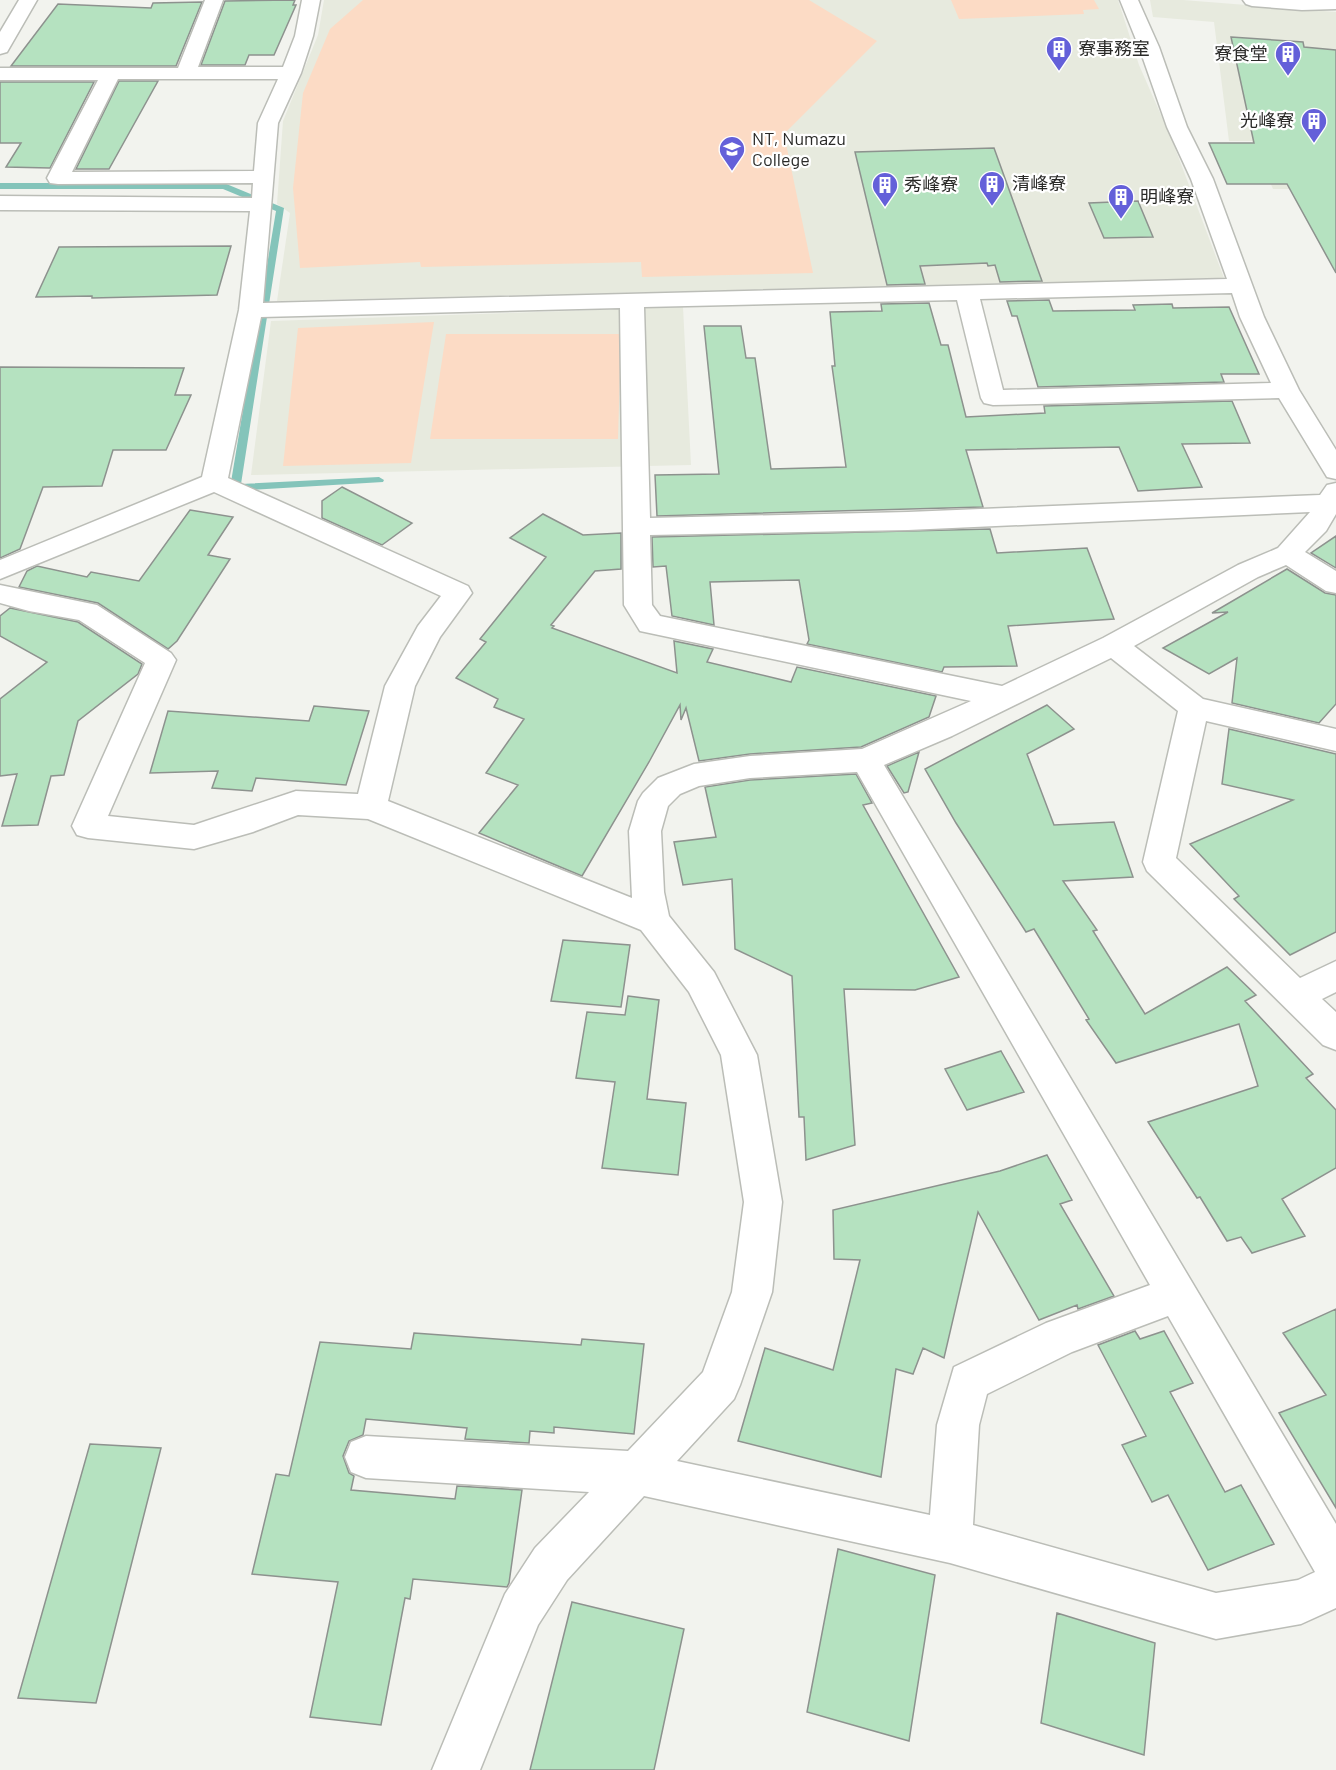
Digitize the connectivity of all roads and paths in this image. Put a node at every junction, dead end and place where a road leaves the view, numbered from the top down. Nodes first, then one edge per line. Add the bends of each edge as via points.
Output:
1 (28, 0) edge
2 (214, 0) edge
3 (311, 0) edge
4 (1129, 0) edge
5 (1255, 0) edge
6 (1336, 3) edge
7 (0, 48) edge
8 (111, 73) junction
9 (186, 73) junction
10 (291, 73) junction
11 (0, 74) edge
12 (264, 177) junction
13 (0, 203) edge
14 (262, 205) junction
15 (1242, 286) junction
16 (967, 294) junction
17 (632, 301) junction
18 (251, 310) junction
19 (1287, 390) junction
20 (214, 482) junction
21 (1334, 488) edge
22 (636, 527) junction
23 (1288, 554) junction
24 (0, 570) edge
25 (1336, 584) edge
26 (0, 594) edge
27 (1113, 645) junction
28 (1004, 697) junction
29 (1194, 708) junction
30 (1336, 740) edge
31 (866, 760) junction
32 (371, 807) junction
33 (653, 921) junction
34 (1336, 975) edge
35 (1297, 996) junction
36 (1336, 1035) edge
37 (1177, 1294) junction
38 (366, 1457) dead end
39 (634, 1473) junction
40 (950, 1540) junction
41 (1336, 1566) edge
42 (1336, 1585) edge
43 (456, 1770) edge

1 - 7 street
2 - 9 street
3 - 10 street
4 - 15 street
5 - 6 street
8 - 9 street
8 - 11 street
8 - 12 street via 58,178
9 - 10 street
10 - 12 street via 268,123
12 - 14 street
13 - 14 street
14 - 18 street
15 - 16 street
15 - 19 street via 1252,317
16 - 17 street
16 - 19 street via 993,398
17 - 18 street
17 - 22 street
18 - 20 street
19 - 21 street
20 - 24 street
20 - 32 street via 458,593 428,633 400,686
21 - 22 street via 908,520
21 - 23 street via 1316,525
22 - 28 street via 638,605 650,624
23 - 25 street
23 - 27 street via 1248,571
26 - 32 street via 87,612 161,660 88,826 194,837 296,803
27 - 28 street
27 - 29 street
28 - 31 street
29 - 30 street
29 - 35 street via 1159,862
31 - 33 street via 750,767 694,775 669,786 654,801 645,831 647,892
31 - 37 street
32 - 33 street
33 - 39 street via 702,982 739,1055 763,1202 752,1292 718,1384
34 - 35 street
35 - 36 street
37 - 40 street via 1060,1337 969,1381 958,1425
37 - 41 street
38 - 39 street
39 - 40 street
39 - 43 street via 551,1564 521,1610
40 - 42 street via 1216,1616 1301,1602

